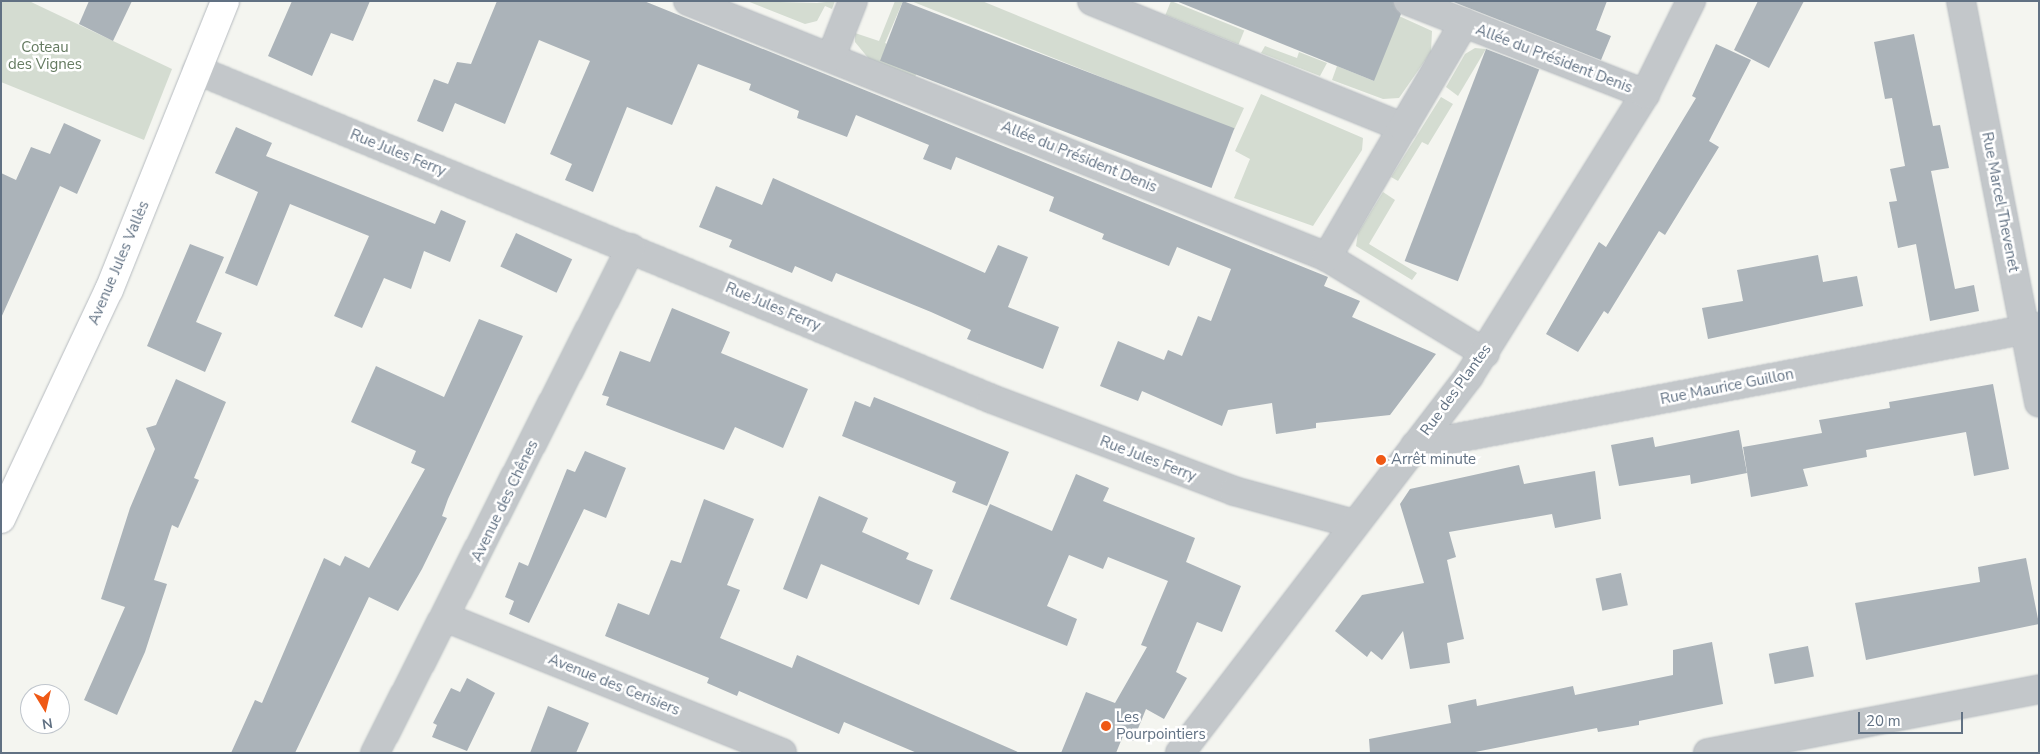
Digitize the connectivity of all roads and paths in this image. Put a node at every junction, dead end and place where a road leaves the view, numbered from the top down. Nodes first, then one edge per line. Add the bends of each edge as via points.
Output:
1 (225, 1) edge
2 (688, 1) edge
3 (853, 1) edge
4 (1092, 1) edge
5 (1408, 1) edge
6 (1691, 1) edge
7 (1960, 1) edge
8 (1464, 23) junction
9 (831, 58) junction
10 (198, 70) junction
11 (1645, 94) junction
12 (1403, 127) junction
13 (631, 248) junction
14 (1327, 257) junction
15 (2032, 328) edge
16 (1485, 353) junction
17 (2039, 403) edge
18 (1415, 446) junction
19 (1, 519) edge
20 (1355, 524) junction
21 (447, 618) junction
22 (2039, 689) edge
23 (375, 753) edge
24 (782, 753) edge
25 (1180, 753) edge
26 (1708, 753) edge

1 - 10 main road, Avenue Jules Vallès
2 - 9 street, Allée du Président Denis
3 - 9 street
4 - 12 street
5 - 8 street, Allée du Président Denis
6 - 11 street, Rue des Plantes
7 - 15 street, Rue Marcel Thevenet
8 - 11 street, Allée du Président Denis
8 - 12 street, Allée du Président Denis
9 - 14 street, Allée du Président Denis
10 - 13 street, Rue Jules Ferry
10 - 19 main road, Avenue Jules Vallès via 109,290
11 - 16 street, Rue des Plantes
12 - 14 street, Allée du Président Denis
13 - 20 street, Rue Jules Ferry via 992,399 1224,488
13 - 21 street, Avenue des Chênes
14 - 16 street, Allée du Président Denis
15 - 17 street, Rue Marcel Thevenet
15 - 18 street, Rue Maurice Guillon
16 - 18 street, Rue des Plantes
18 - 20 street, Rue des Plantes
20 - 25 street, Rue des Plantes
21 - 23 street, Avenue des Chênes
21 - 24 street, Avenue des Cerisiers
22 - 26 street

